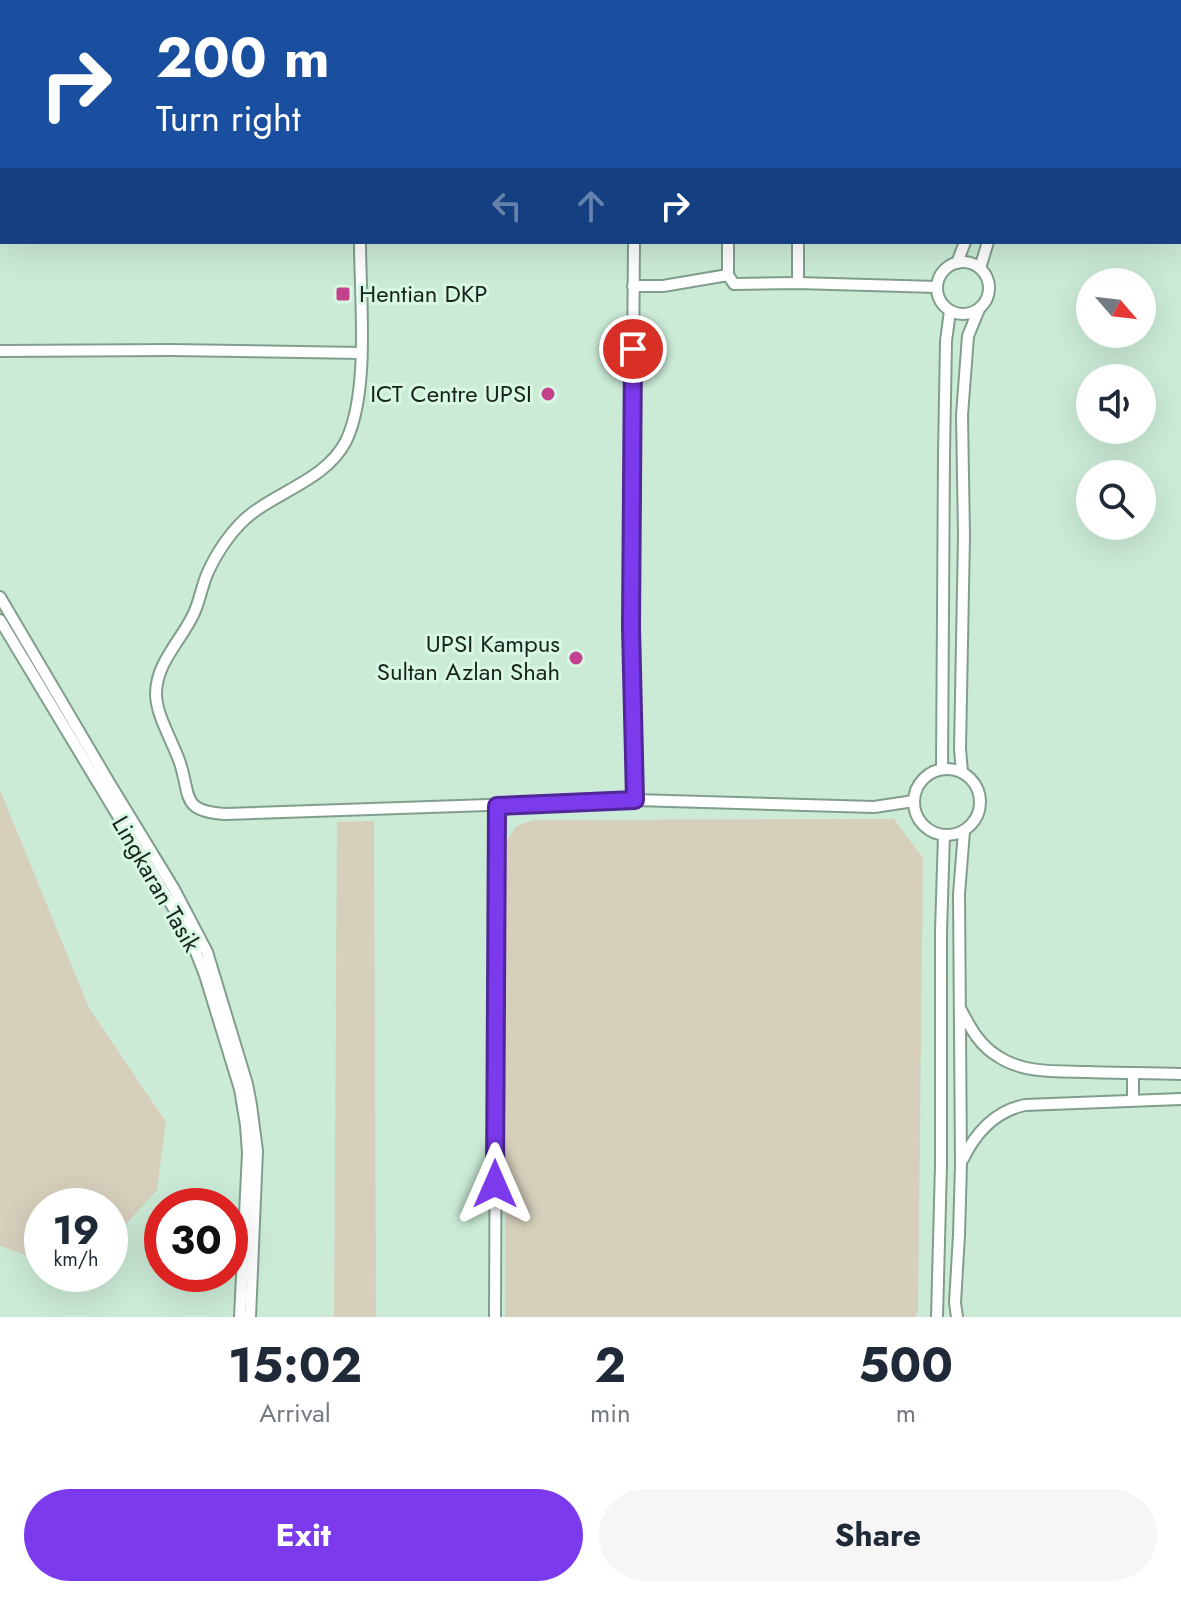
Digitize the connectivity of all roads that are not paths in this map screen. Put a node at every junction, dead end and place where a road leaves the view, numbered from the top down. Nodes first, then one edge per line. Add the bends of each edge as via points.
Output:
1 (360, 244) edge
2 (634, 244) edge
3 (728, 244) edge
4 (798, 244) edge
5 (964, 244) edge
6 (987, 244) edge
7 (957, 263) junction
8 (980, 268) junction
9 (728, 275) junction
10 (798, 283) junction
11 (633, 286) junction
12 (937, 287) junction
13 (979, 309) junction
14 (950, 311) junction
15 (0, 351) edge
16 (361, 353) junction
17 (0, 597) edge
18 (0, 620) edge
19 (942, 769) junction
20 (962, 772) junction
21 (635, 800) junction
22 (914, 801) junction
23 (497, 806) junction
24 (964, 831) junction
25 (944, 835) junction
26 (960, 1008) junction
27 (1133, 1073) junction
28 (1181, 1074) edge
29 (1181, 1099) edge
30 (1133, 1100) junction
31 (961, 1164) junction
32 (240, 1317) edge
33 (250, 1317) edge
34 (495, 1317) edge
35 (937, 1317) edge
36 (957, 1317) edge

1 - 16 street
2 - 11 street
3 - 9 street
4 - 10 street
5 - 7 street
6 - 8 street
7 - 8 street
7 - 12 street via 943,271
8 - 13 street via 990,288
9 - 10 street via 734,284
9 - 11 street
10 - 12 street
11 - 21 street
12 - 14 street via 942,305
13 - 14 street via 965,315
13 - 20 street via 968,336 962,415
14 - 19 street
15 - 16 street
16 - 23 street via 358,398 346,440 336,457 248,516 227,540 208,572 195,612 162,667 157,681 159,712 188,798 207,813
17 - 33 street via 207,952 255,1130
18 - 32 street, Lingkaran Tasik via 177,914 205,975 246,1125
19 - 20 street
19 - 22 street via 922,780
20 - 24 street via 976,783 981,801 976,818
21 - 22 street via 874,807
21 - 23 street
22 - 25 street via 925,827
23 - 34 street
24 - 25 street
24 - 26 street
25 - 35 street
26 - 27 street via 982,1045 1020,1067
26 - 31 street
27 - 28 street
27 - 30 street
29 - 30 street
30 - 31 street via 1010,1108 982,1129
31 - 36 street

